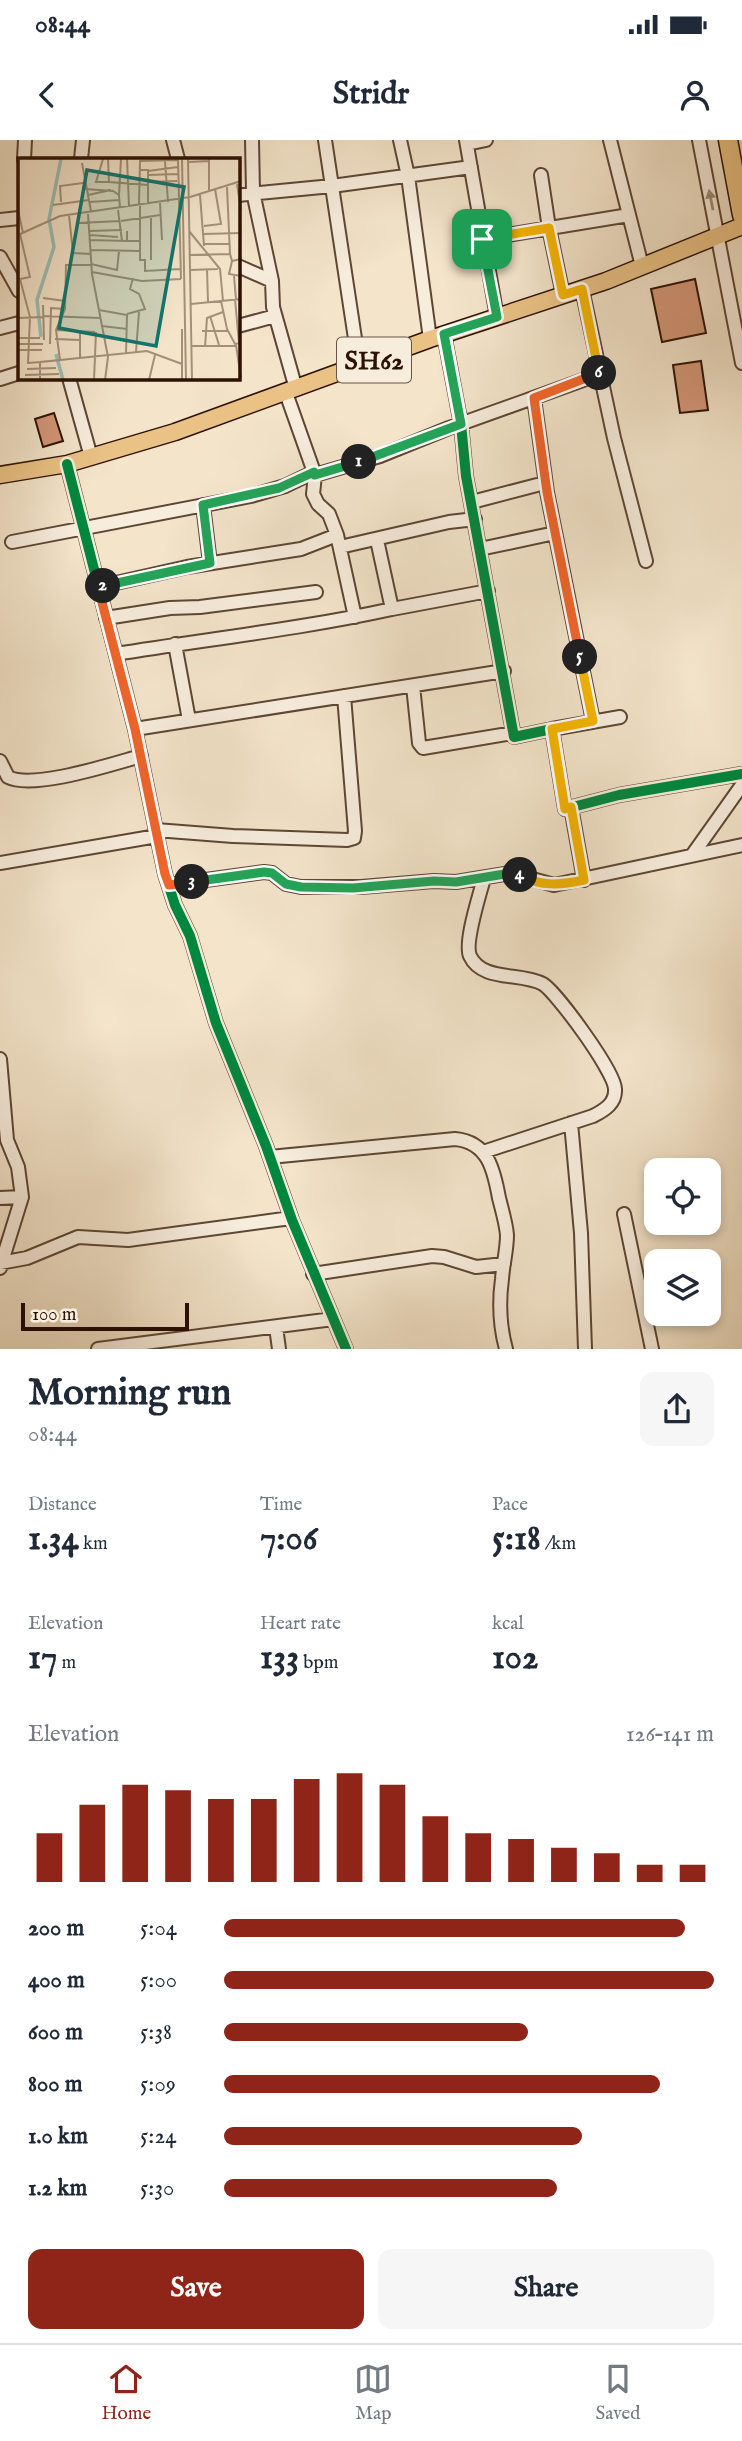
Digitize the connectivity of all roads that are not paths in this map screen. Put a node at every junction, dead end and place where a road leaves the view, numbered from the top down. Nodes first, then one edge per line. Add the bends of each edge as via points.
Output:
1 (25, 140) edge
2 (83, 140) edge
3 (173, 140) edge
4 (252, 140) edge
5 (325, 140) edge
6 (400, 140) edge
7 (486, 140) edge
8 (610, 140) edge
9 (699, 140) edge
10 (728, 140) edge
11 (467, 142) edge
12 (24, 158) edge
13 (81, 158) edge
14 (174, 158) edge
15 (471, 167) junction
16 (541, 175) dead end
17 (408, 176) junction
18 (332, 186) junction
19 (253, 194) junction
20 (240, 195) edge
21 (629, 215) junction
22 (742, 215) edge
23 (18, 218) edge
24 (0, 220) edge
25 (742, 226) edge
26 (549, 228) junction
27 (718, 236) junction
28 (482, 239) junction
29 (0, 257) edge
30 (642, 266) junction
31 (240, 267) edge
32 (272, 281) junction
33 (18, 285) edge
34 (582, 289) junction
35 (563, 295) junction
36 (275, 316) junction
37 (497, 317) junction
38 (18, 323) edge
39 (240, 325) edge
40 (0, 328) edge
41 (437, 336) junction
42 (742, 363) edge
43 (359, 365) junction
44 (18, 373) edge
45 (600, 374) junction
46 (0, 379) edge
47 (70, 380) edge
48 (291, 391) junction
49 (534, 398) junction
50 (461, 424) junction
51 (91, 457) junction
52 (67, 464) junction
53 (315, 474) junction
54 (0, 475) edge
55 (537, 485) dead end
56 (472, 502) junction
57 (203, 505) junction
58 (475, 519) junction
59 (83, 528) junction
60 (555, 533) junction
61 (377, 540) junction
62 (339, 541) junction
63 (12, 542) dead end
64 (480, 549) junction
65 (646, 561) dead end
66 (210, 563) junction
67 (98, 587) junction
68 (488, 591) junction
69 (316, 592) dead end
70 (392, 608) junction
71 (355, 617) junction
72 (106, 618) junction
73 (175, 644) junction
74 (116, 654) junction
75 (504, 671) junction
76 (413, 686) junction
77 (344, 696) junction
78 (620, 717) dead end
79 (189, 720) junction
80 (593, 721) junction
81 (135, 729) junction
82 (552, 729) junction
83 (513, 733) junction
84 (141, 756) junction
85 (0, 761) edge
86 (742, 774) edge
87 (742, 785) edge
88 (571, 807) junction
89 (157, 833) junction
90 (742, 845) edge
91 (693, 854) junction
92 (0, 863) edge
93 (484, 878) junction
94 (584, 880) junction
95 (169, 885) junction
96 (0, 1059) edge
97 (571, 1123) junction
98 (4, 1140) edge
99 (483, 1152) junction
100 (270, 1157) junction
101 (22, 1197) junction
102 (0, 1198) edge
103 (624, 1214) dead end
104 (291, 1218) junction
105 (504, 1264) junction
106 (1, 1265) edge
107 (313, 1274) junction
108 (333, 1319) junction
109 (276, 1327) junction
110 (162, 1345) edge
111 (98, 1349) edge
112 (279, 1349) edge
113 (346, 1349) edge
114 (506, 1349) edge
115 (585, 1349) edge
116 (652, 1349) edge

1 - 12 street
2 - 13 street
3 - 14 street
4 - 19 street
5 - 18 street
6 - 17 street
7 - 11 street
8 - 21 street
27 -> 9 street
10 - 22 highway
11 - 15 street
15 - 17 street
15 - 28 street
16 - 26 street
17 - 18 street
17 - 41 street
18 - 19 street
18 - 43 street
19 - 20 street
19 - 32 street
21 - 26 street
21 - 30 street
23 - 24 street
25 - 27 main road, SH62
26 - 28 street
26 - 35 street
27 - 30 main road, SH62
27 - 42 street
28 - 37 street
29 - 33 street
30 - 34 main road, SH62
31 - 32 street
32 - 36 street
34 - 35 main road, SH62
34 - 45 street
35 - 37 main road, SH62
36 - 39 street
36 - 48 street
37 - 41 main road, SH62
38 - 40 street
41 - 43 main road, SH62
41 - 50 street
43 - 48 main road, SH62
44 - 46 street
45 - 49 street
45 - 65 street
47 - 51 street
48 - 51 main road, SH62
48 - 53 street
49 - 50 street
49 - 60 street
50 - 53 street via 380,456
50 - 56 street
51 - 52 main road, SH62
52 - 54 main road, SH62
52 - 59 street
53 - 57 street via 279,488
53 - 62 street via 313,494 329,514
55 - 56 street
56 - 58 street
57 - 59 street
57 - 66 street
58 - 61 street
58 - 64 street
59 - 63 street
59 - 67 street
60 - 64 street
60 - 80 street
61 - 62 street
61 - 70 street
62 - 66 street
62 - 71 street
64 - 68 street
66 - 67 street
67 - 72 street
68 - 70 street
68 - 75 street
69 - 72 street
70 - 71 street
71 - 73 street
72 - 74 street
73 - 74 street
73 - 79 street
74 - 81 street
75 - 76 street
75 - 83 street
76 - 77 street
76 - 83 street via 423,748
77 - 79 street
77 - 89 street via 354,838
78 - 80 street
79 - 81 street
80 - 82 street
81 - 84 street
82 - 83 street via 514,737
82 - 88 street via 565,809
84 - 85 street via 22,782 8,777
84 - 89 street
86 - 88 street via 619,794
87 - 91 street
88 - 94 street
89 - 92 street
89 - 95 street
90 - 91 street
91 - 94 street
93 - 94 street via 516,873 554,885
93 - 95 street via 301,887 264,872
93 - 97 street via 468,945 473,961 484,970 546,986 613,1079 616,1091 609,1106
95 - 100 street via 216,1023
96 - 98 street
97 - 99 street
97 - 115 street
98 - 101 street via 18,1167
99 - 100 street via 472,1143 455,1139
99 - 105 street via 491,1163 506,1228
100 - 104 street
101 - 102 street
101 - 106 street
103 - 116 street
104 - 106 street via 128,1240 78,1237
104 - 107 street
105 - 107 street via 476,1266 432,1256
105 - 114 street via 501,1294
107 - 108 street
108 - 109 street
108 - 113 street
109 - 110 street
109 - 112 street
110 - 111 street

